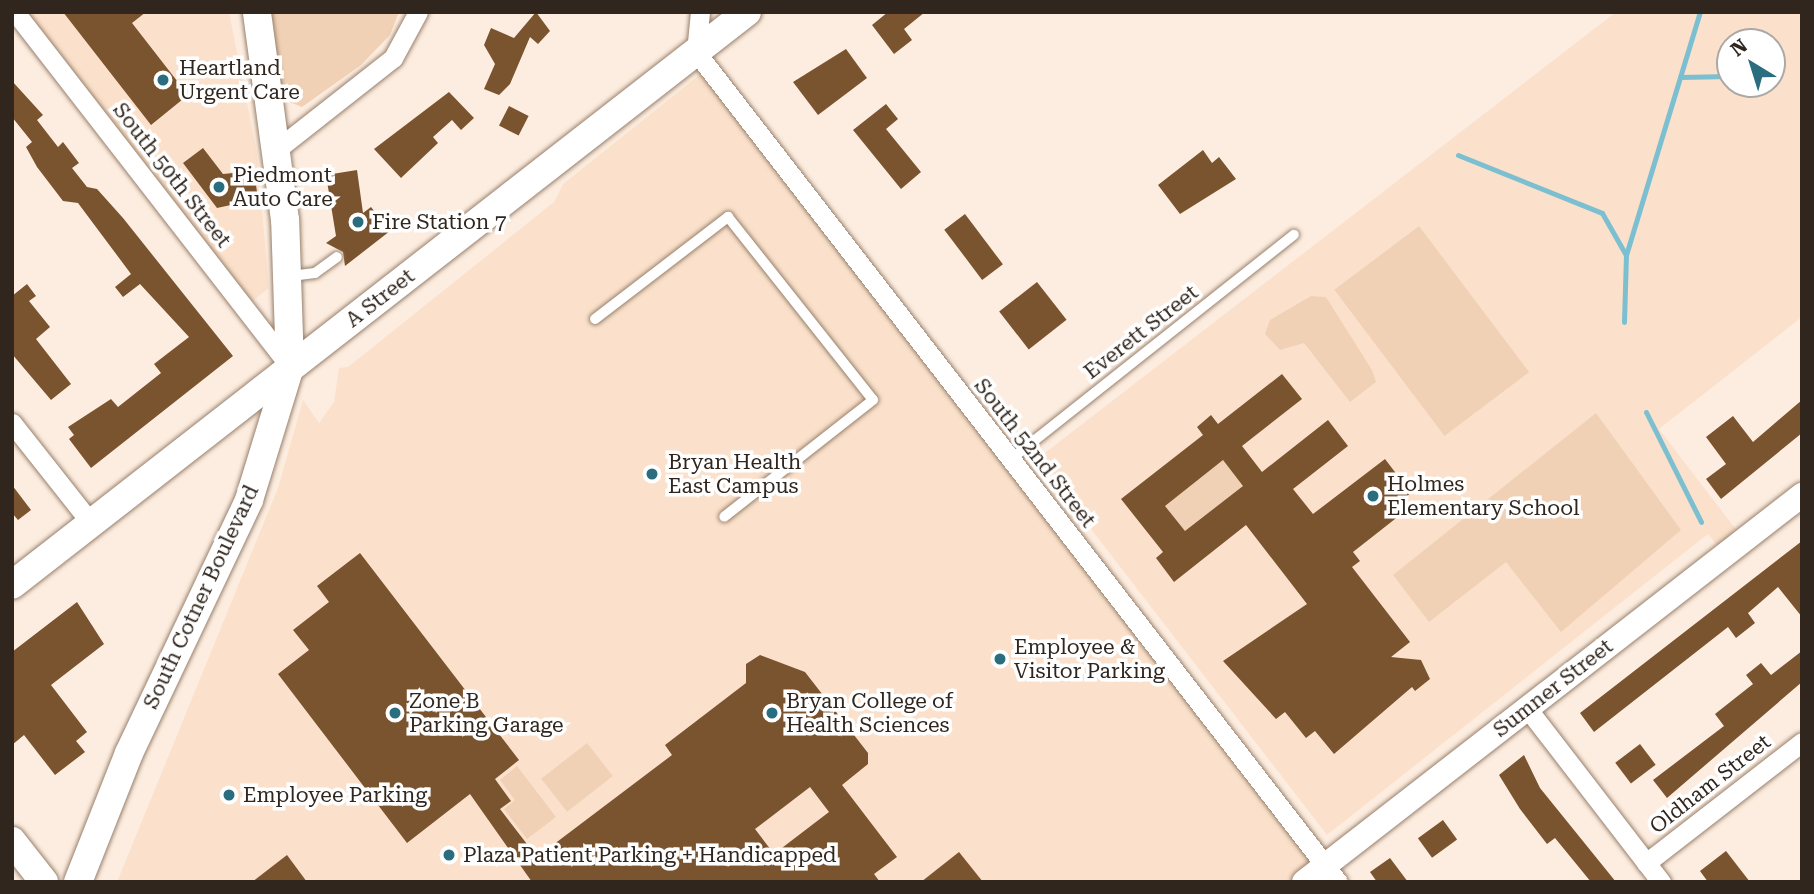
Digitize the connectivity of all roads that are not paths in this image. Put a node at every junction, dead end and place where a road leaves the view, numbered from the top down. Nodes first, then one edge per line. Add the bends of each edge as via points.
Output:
1 (16, 12) edge
2 (257, 12) edge
3 (418, 12) edge
4 (700, 12) edge
5 (747, 12) edge
6 (696, 52) junction
7 (276, 150) junction
8 (1294, 235) dead end
9 (337, 257) dead end
10 (288, 276) junction
11 (595, 319) dead end
12 (290, 367) junction
13 (12, 423) edge
14 (1011, 459) junction
15 (1802, 495) edge
16 (724, 517) dead end
17 (91, 523) junction
18 (12, 585) edge
19 (1527, 708) junction
20 (1802, 742) edge
21 (12, 841) edge
22 (1646, 863) junction
23 (1331, 874) edge
24 (44, 882) edge
25 (78, 882) edge
26 (1304, 882) edge
27 (1661, 882) edge

1 - 12 street, South 50th Street
2 - 7 main road, South Cotner Boulevard
3 - 7 street via 393,58
4 - 6 street
5 - 6 main road, A Street
6 - 12 main road, A Street
6 - 14 street, South 52nd Street
7 - 10 main road, South Cotner Boulevard
8 - 14 lane, Everett Street
9 - 10 lane via 315,273
10 - 12 main road, South Cotner Boulevard
11 - 16 lane via 728,217 873,400
12 - 17 main road, A Street
12 - 25 main road, South Cotner Boulevard via 249,500 124,764
13 - 17 street
14 - 23 street, South 52nd Street
15 - 19 street, Sumner Street
17 - 18 main road, A Street
19 - 22 street
19 - 23 street, Sumner Street
20 - 22 street, Oldham Street
21 - 24 main road
22 - 27 street
23 - 26 street, Sumner Street

